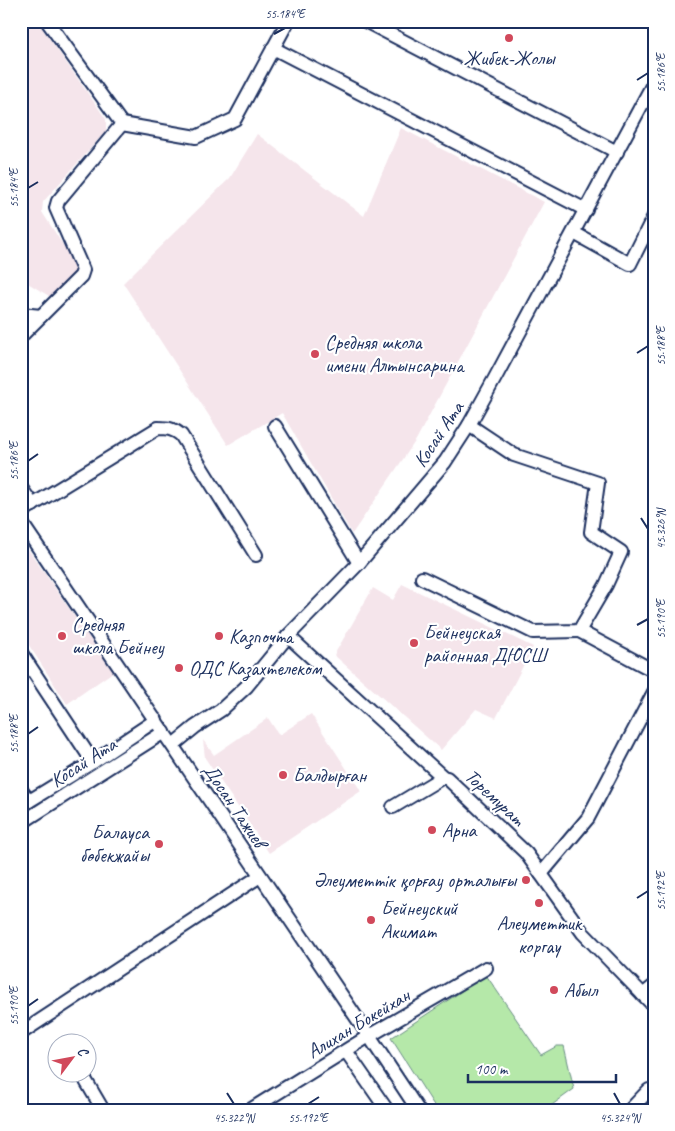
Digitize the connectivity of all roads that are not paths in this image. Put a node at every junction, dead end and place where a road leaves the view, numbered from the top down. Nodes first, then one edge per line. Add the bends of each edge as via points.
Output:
1 (47, 21) edge
2 (288, 21) edge
3 (365, 21) edge
4 (273, 48) junction
5 (654, 82) edge
6 (122, 124) junction
7 (617, 152) junction
8 (586, 210) junction
9 (654, 216) edge
10 (574, 233) junction
11 (21, 314) edge
12 (41, 316) junction
13 (21, 336) edge
14 (469, 425) junction
15 (275, 426) dead end
16 (21, 488) edge
17 (32, 505) junction
18 (21, 512) edge
19 (21, 522) edge
20 (256, 555) dead end
21 (359, 563) junction
22 (422, 578) dead end
23 (579, 631) junction
24 (288, 636) junction
25 (21, 653) edge
26 (654, 671) edge
27 (654, 692) edge
28 (156, 720) junction
29 (164, 732) junction
30 (173, 745) junction
31 (93, 762) junction
32 (443, 777) junction
33 (21, 790) edge
34 (25, 804) edge
35 (393, 807) dead end
36 (21, 823) edge
37 (542, 874) junction
38 (260, 876) junction
39 (486, 968) dead end
40 (654, 986) edge
41 (643, 994) junction
42 (654, 1006) edge
43 (21, 1033) edge
44 (369, 1036) junction
45 (346, 1050) junction
46 (88, 1084) edge
47 (654, 1092) edge
48 (103, 1110) edge
49 (250, 1110) edge
50 (387, 1110) edge
51 (418, 1110) edge
52 (630, 1110) edge

1 - 6 street
2 - 4 street
3 - 7 street
4 - 6 street via 235,118 196,137
4 - 8 street
5 - 7 street, Косай Ата
6 - 12 street via 58,201 56,208 83,270 81,276
7 - 8 street, Косай Ата
8 - 10 street, Косай Ата
9 - 10 street via 630,264
10 - 14 street, Косай Ата
11 - 12 street
12 - 13 street
14 - 21 street, Косай Ата via 445,462
14 - 23 street via 514,455 598,483 591,532 621,552
15 - 21 street
16 - 17 street
17 - 18 street
17 - 20 street via 158,428 167,428 181,435
19 - 28 street, Досан Тажиев
21 - 24 street, Косай Ата
22 - 23 street via 533,632
23 - 26 street
24 - 30 street, Косай Ата via 247,686 222,710
24 - 32 street, Торемурат
25 - 31 street
27 - 37 street via 588,818
28 - 29 street, Досан Тажиев
28 - 31 street, Косай Ата
29 - 30 street, Досан Тажиев
29 - 36 street, Косай Ата
30 - 38 street, Досан Тажиев
31 - 34 street, Косай Ата
32 - 35 street
32 - 37 street, Торемурат via 526,853
33 - 34 street
37 - 41 street, Торемурат via 583,933
38 - 43 street
38 - 44 street, Досан Тажиев
39 - 44 street, Алихан Бокейхан
40 - 41 street
41 - 42 street, Торемурат
44 - 45 street, Алихан Бокейхан
44 - 51 street, Досан Тажиев
45 - 49 street, Алихан Бокейхан
45 - 50 street
46 - 48 street
47 - 52 street via 649,1090

